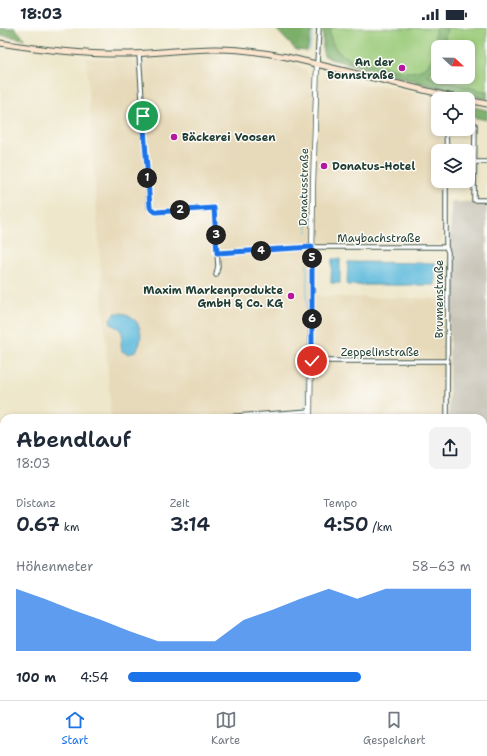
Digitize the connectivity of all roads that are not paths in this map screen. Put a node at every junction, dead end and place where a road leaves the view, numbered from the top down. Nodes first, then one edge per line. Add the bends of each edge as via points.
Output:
1 (319, 28) edge
2 (0, 43) edge
3 (139, 54) junction
4 (317, 64) junction
5 (432, 92) edge
6 (475, 101) edge
7 (487, 104) edge
8 (475, 162) edge
9 (487, 162) edge
10 (446, 188) edge
11 (474, 188) edge
12 (487, 200) edge
13 (312, 247) junction
14 (446, 247) junction
15 (217, 253) junction
16 (216, 275) dead end
17 (312, 361) junction
18 (448, 362) junction
19 (309, 411) junction
20 (261, 414) edge
21 (309, 414) edge
22 (447, 414) edge

1 - 4 street, Donatusstraße
2 - 3 main road via 71,52
3 - 4 main road via 239,50 268,53
3 - 15 street via 150,207 156,212 214,208
4 - 5 main road
4 - 13 street, Donatusstraße
6 - 7 main road
8 - 9 street
10 - 14 street, Brunnenstraße
11 - 12 street via 474,200
13 - 14 street, Maybachstraße
13 - 15 street, Maybachstraße
13 - 17 street, Donatusstraße
14 - 18 street, Brunnenstraße
15 - 16 street
17 - 18 street, Zeppelinstraße
17 - 19 street, Donatusstraße
18 - 22 street, Brunnenstraße
19 - 20 street
19 - 21 street, Donatusstraße

